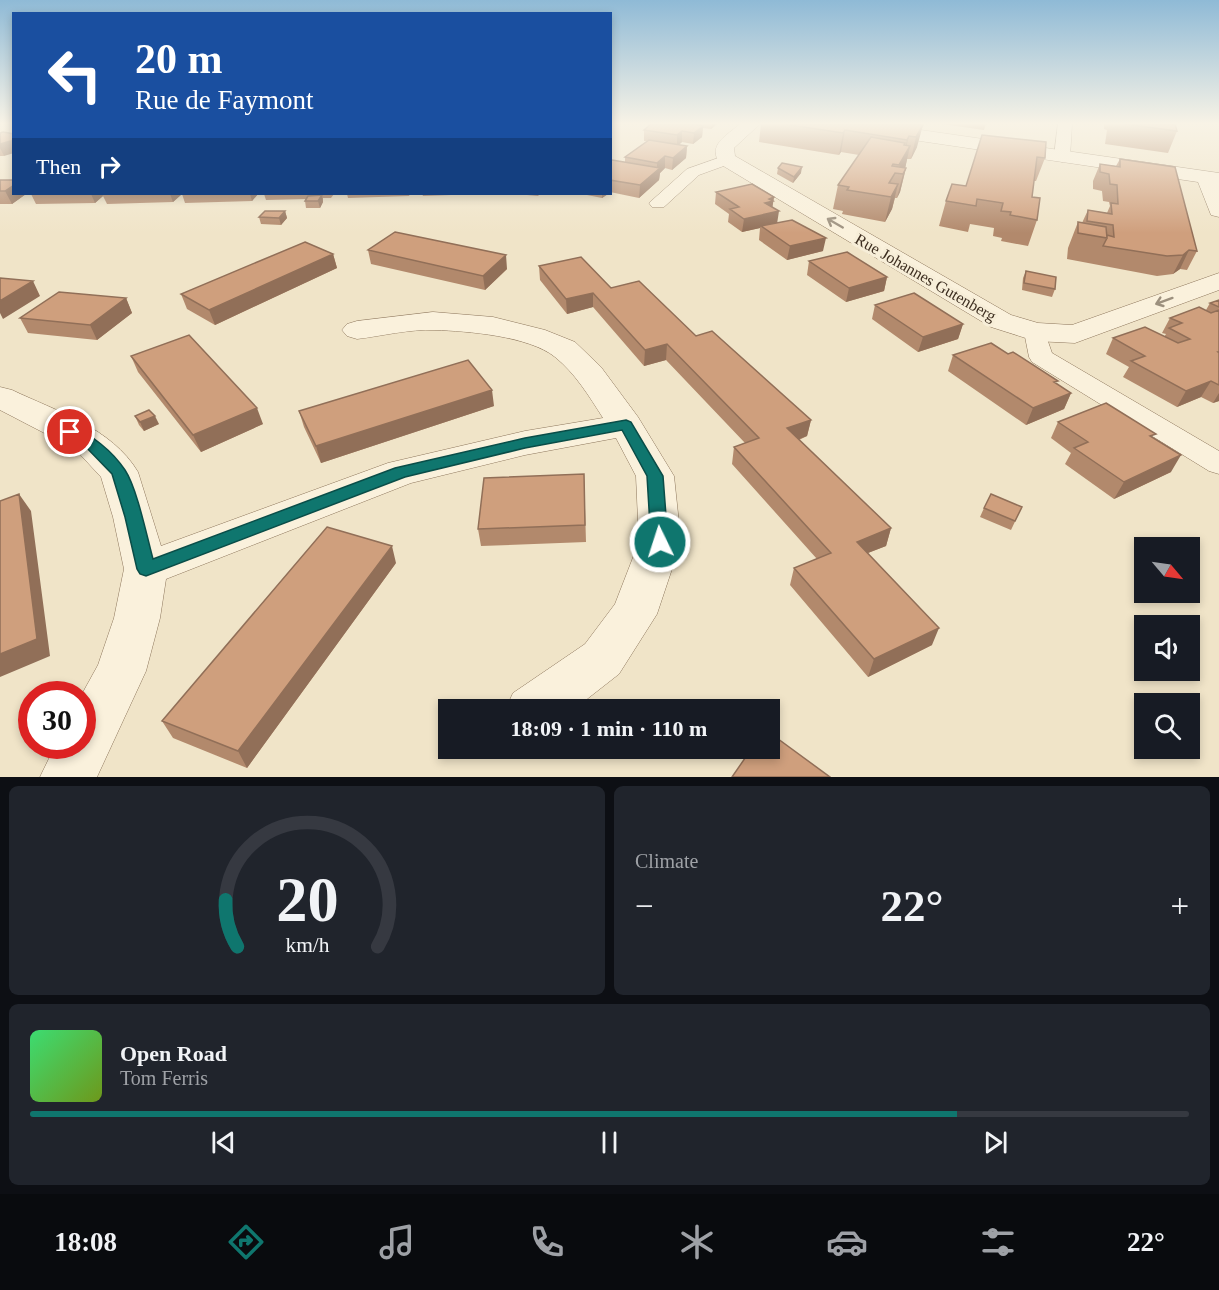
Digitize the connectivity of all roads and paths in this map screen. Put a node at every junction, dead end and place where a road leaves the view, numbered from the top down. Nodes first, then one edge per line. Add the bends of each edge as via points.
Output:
1 (727, 160) joint
2 (1085, 160) edge
3 (1213, 178) edge
4 (658, 203) dead end
5 (1219, 210) edge
6 (1219, 281) edge
7 (357, 330) dead end
8 (1035, 332) junction
9 (0, 397) edge
10 (626, 425) junction
11 (1219, 464) edge
12 (146, 569) junction
13 (546, 699) edge
14 (68, 777) edge

1 - 4 lane via 693,172
8 -> 1 street, Rue Johannes Gutenberg via 1001,321
2 - 3 street
3 - 5 street
6 -> 8 street, Rue Johannes Gutenberg via 1075,334
7 - 10 street via 433,321 494,326 534,336 564,349 590,374
8 - 11 lane via 1041,357
9 - 12 street via 88,441 119,472
10 - 12 street via 525,443 401,472
10 - 13 street via 655,476 660,542 634,614 602,659
12 - 14 street via 121,671

